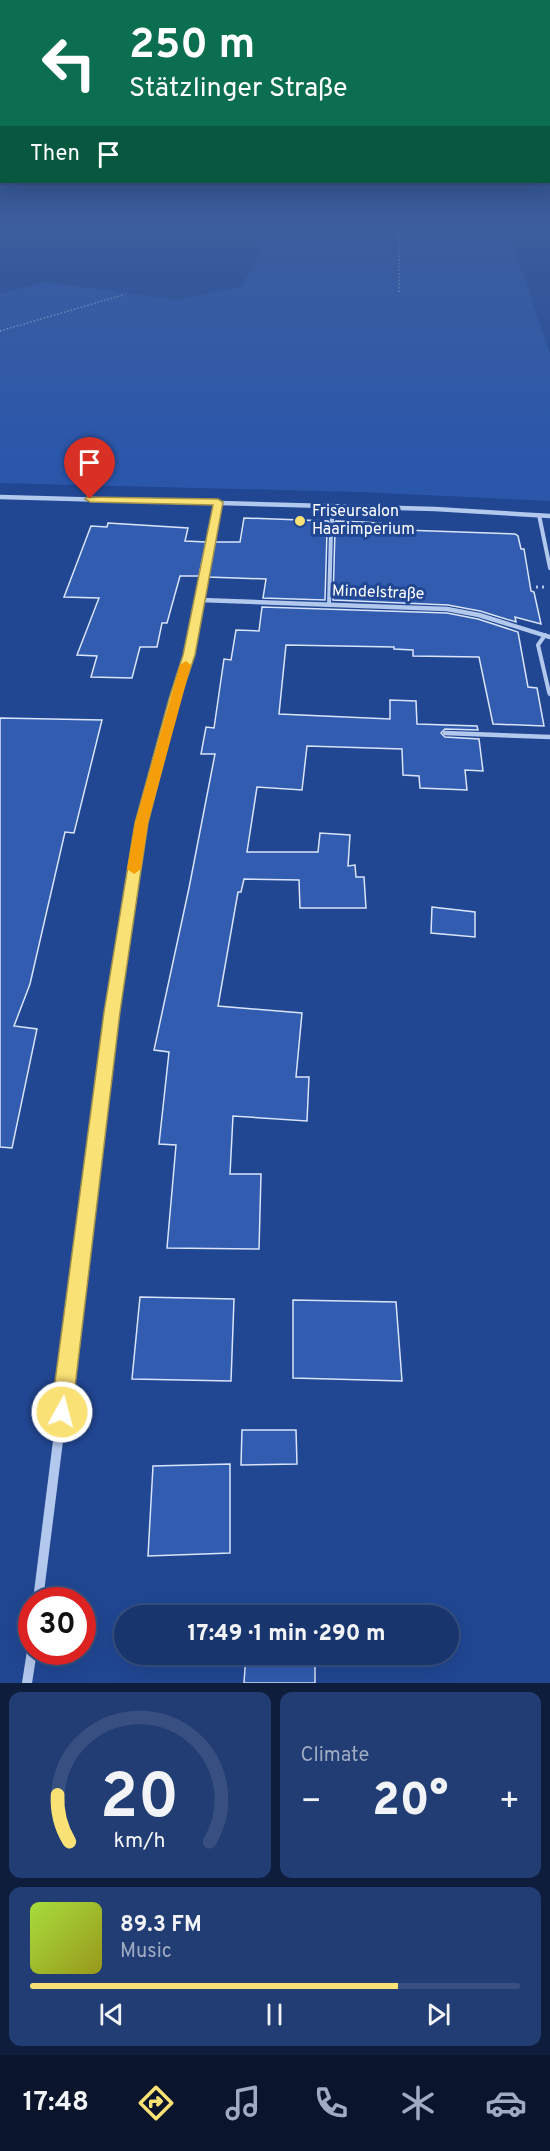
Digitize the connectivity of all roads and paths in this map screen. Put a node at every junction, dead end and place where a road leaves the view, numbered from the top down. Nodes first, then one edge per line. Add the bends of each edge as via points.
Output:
1 (97, 303) edge
2 (0, 331) edge
3 (0, 497) edge
4 (218, 502) junction
5 (332, 506) junction
6 (538, 515) junction
7 (550, 516) edge
8 (332, 521) dead end
9 (331, 531) dead end
10 (550, 567) edge
11 (201, 600) junction
12 (329, 605) junction
13 (547, 636) edge
14 (550, 694) edge
15 (445, 733) dead end
16 (550, 737) edge
17 (40, 1587) edge
18 (30, 1665) edge
19 (27, 1683) edge

1 - 2 path
3 - 4 street
4 - 5 street
4 - 11 street
5 - 6 street
5 - 8 lane
6 - 7 street
6 - 10 lane
9 - 12 lane
11 - 12 street, Mindelstraße
11 - 17 street via 142,823 111,1023
12 - 13 street, Mindelstraße via 458,611
13 - 14 lane via 538,645
15 - 16 lane
18 - 19 street

